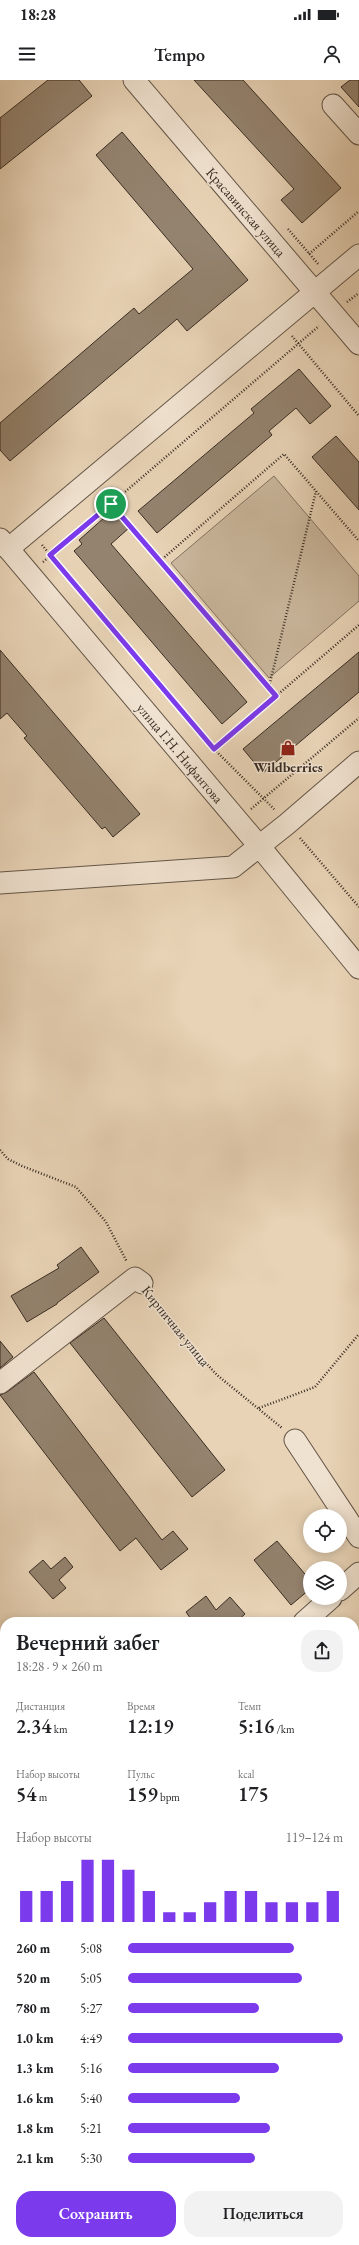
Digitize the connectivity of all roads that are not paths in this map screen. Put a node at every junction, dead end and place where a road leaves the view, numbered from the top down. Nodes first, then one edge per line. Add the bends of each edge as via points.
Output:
1 (139, 82) edge
2 (333, 105) dead end
3 (359, 134) edge
4 (359, 255) edge
5 (316, 293) junction
6 (359, 344) edge
7 (4, 544) edge
8 (356, 772) edge
9 (260, 847) junction
10 (0, 884) edge
11 (359, 968) edge
12 (138, 1281) road end
13 (0, 1384) edge
14 (296, 1440) road end
15 (359, 1537) edge
16 (359, 1573) edge
17 (347, 1584) edge
18 (322, 1605) edge
19 (309, 1617) edge

1 - 5 street, Красавинская улица
2 - 3 street
4 - 5 street
5 - 6 street, Красавинская улица
5 - 7 street via 30,531
7 - 9 street, улица Г.Н. Нифантова
8 - 9 street
9 - 10 street via 233,867
9 - 11 street, улица Г.Н. Нифантова
12 - 13 street, Кирпичная улица
14 - 15 street
16 - 17 street
18 - 19 street

